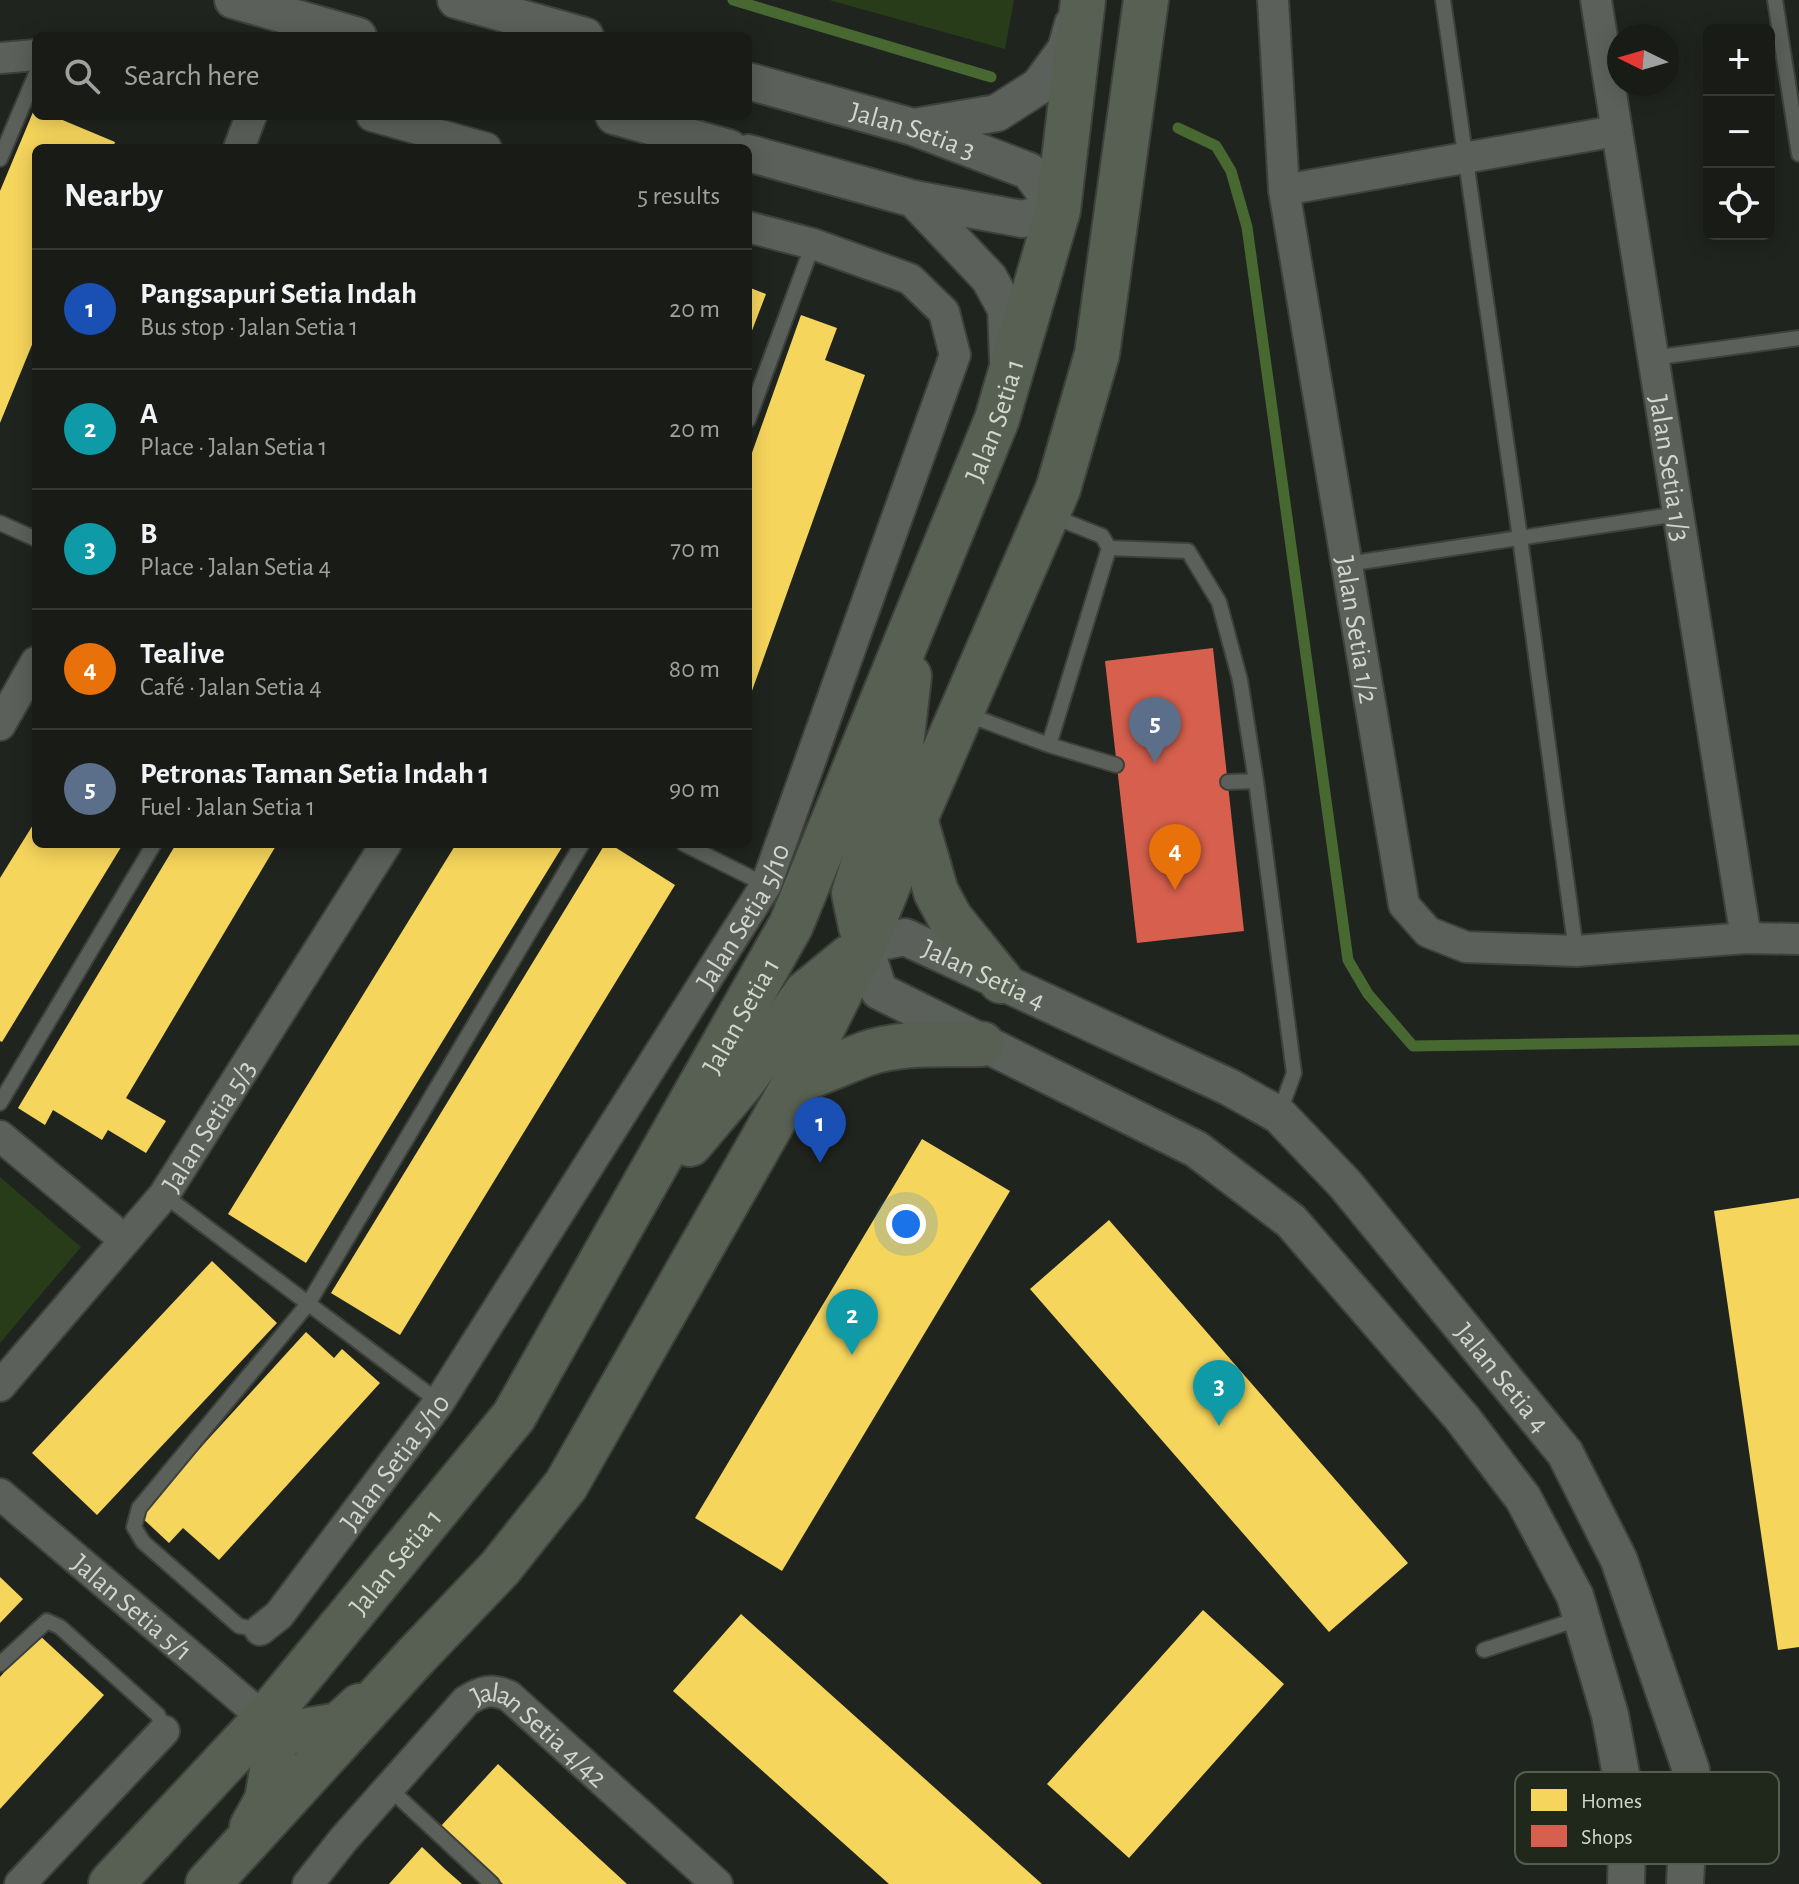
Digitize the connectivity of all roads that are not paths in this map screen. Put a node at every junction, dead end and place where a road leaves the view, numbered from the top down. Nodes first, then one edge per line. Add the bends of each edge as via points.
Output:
1 (233, 0) edge
2 (456, 0) edge
3 (1081, 0) edge
4 (1139, 0) edge
5 (1146, 0) edge
6 (1273, 0) edge
7 (1443, 0) edge
8 (1596, 0) edge
9 (1775, 0) edge
10 (344, 32) edge
11 (571, 32) edge
12 (32, 55) edge
13 (0, 58) edge
14 (752, 82) edge
15 (32, 83) edge
16 (250, 120) edge
17 (385, 120) edge
18 (628, 120) edge
19 (913, 127) junction
20 (1616, 131) junction
21 (240, 144) edge
22 (465, 144) edge
23 (715, 144) edge
24 (752, 154) edge
25 (1799, 154) edge
26 (1465, 157) junction
27 (0, 159) edge
28 (1284, 190) junction
29 (914, 199) junction
30 (1058, 210) junction
31 (752, 228) edge
32 (813, 244) junction
33 (1799, 338) edge
34 (1652, 358) junction
35 (1009, 382) junction
36 (752, 409) edge
37 (1053, 502) junction
38 (1678, 514) junction
39 (0, 523) edge
40 (32, 537) edge
41 (1520, 538) junction
42 (1109, 548) junction
43 (1347, 564) junction
44 (916, 621) junction
45 (32, 669) edge
46 (963, 713) junction
47 (0, 725) edge
48 (1049, 745) junction
49 (1116, 765) dead end
50 (1256, 781) junction
51 (1228, 782) dead end
52 (915, 819) junction
53 (152, 848) edge
54 (383, 848) edge
55 (580, 848) edge
56 (692, 848) edge
57 (766, 885) junction
58 (1746, 938) junction
59 (1799, 939) edge
60 (864, 945) junction
61 (1576, 951) junction
62 (1001, 981) junction
63 (982, 1044) junction
64 (796, 1081) junction
65 (0, 1103) edge
66 (1279, 1115) junction
67 (0, 1136) edge
68 (164, 1195) junction
69 (619, 1228) junction
70 (125, 1240) junction
71 (308, 1304) junction
72 (0, 1386) edge
73 (439, 1402) junction
74 (0, 1494) edge
75 (1581, 1618) junction
76 (260, 1630) joint
77 (1484, 1650) dead end
78 (415, 1657) junction
79 (0, 1664) edge
80 (265, 1719) junction
81 (164, 1731) joint
82 (1621, 1772) edge
83 (1691, 1772) edge
84 (390, 1789) junction
85 (1627, 1864) edge
86 (1686, 1864) edge
87 (220, 1872) edge
88 (20, 1884) edge
89 (111, 1884) edge
90 (308, 1884) edge
91 (492, 1884) edge
92 (717, 1884) edge
93 (1626, 1884) edge
94 (1685, 1884) edge

1 - 10 street
2 - 11 street
3 - 19 street via 1066,49 1039,86 997,113
3 - 30 main road, Jalan Setia 1
4 - 30 main road, Jalan Setia 3 via 1110,150 1093,191
5 - 37 main road via 1097,354
6 - 28 street, Jalan Setia 1/2
7 - 26 lane
8 - 20 street, Jalan Setia 1/3
9 - 25 lane
12 - 13 street
14 - 19 street, Jalan Setia 3
15 - 27 lane
16 - 21 street
17 - 22 street
18 - 23 street
19 - 30 street, Jalan Setia 3 via 1029,171
20 - 26 street
20 - 34 street, Jalan Setia 1/3
24 - 29 street, Jalan Setia 3
26 - 28 street
26 - 41 lane
28 - 43 street, Jalan Setia 1/2
29 - 30 street, Jalan Setia 3 via 1022,219
29 - 35 street via 989,278 1006,309
30 - 35 main road, Jalan Setia 1
30 - 37 main road, Jalan Setia 3 via 1087,275
31 - 32 street, Jalan Setia 5/10
32 - 36 lane
32 - 57 street, Jalan Setia 5/10 via 910,279 944,312 955,355
33 - 34 lane
34 - 38 street, Jalan Setia 1/3
35 - 44 main road, Jalan Setia 1
37 - 42 lane via 1102,536
37 - 46 main road
38 - 41 lane
38 - 58 street, Jalan Setia 1/3
39 - 40 lane
41 - 43 lane
41 - 61 lane
42 - 48 lane
42 - 50 lane via 1188,551 1219,602 1240,680
43 - 61 street, Jalan Setia 1/2 via 1404,905 1428,932 1466,947
44 - 60 main road via 901,745 854,893
44 - 69 main road, Jalan Setia 1 via 791,925
45 - 47 street
46 - 48 lane
46 - 52 main road
48 - 49 lane
50 - 51 lane
50 - 66 lane via 1294,1073
52 - 60 main road
52 - 62 main road via 936,892 950,918
53 - 65 lane
54 - 68 street, Jalan Setia 5/3
55 - 71 lane
56 - 57 lane
57 - 73 street, Jalan Setia 5/10
58 - 59 street, Jalan Setia 1/2
58 - 61 street, Jalan Setia 1/2
60 - 62 street, Jalan Setia 4 via 905,937
60 - 63 street, Jalan Setia 4 via 879,991
60 - 64 main road
60 - 69 main road via 806,993 743,1081
62 - 66 street, Jalan Setia 4
63 - 64 main road via 908,1045 866,1054
63 - 75 street, Jalan Setia 4 via 1196,1149 1291,1221 1462,1418 1523,1498 1575,1596
64 - 78 main road via 566,1485 500,1568
66 - 83 street, Jalan Setia 4 via 1345,1184 1565,1453 1619,1560
67 - 70 street
68 - 70 street, Jalan Setia 5/3
68 - 71 lane
69 - 80 main road, Jalan Setia 1 via 514,1416
70 - 72 street, Jalan Setia 5/3
71 - 73 lane
71 - 76 lane via 139,1508 134,1527 143,1542 239,1626
73 - 76 street, Jalan Setia 5/10 via 279,1615
74 - 80 street, Jalan Setia 5/1
75 - 77 lane
75 - 82 street, Jalan Setia 4
78 - 80 main road via 339,1725 299,1732
78 - 87 main road
79 - 81 lane via 47,1621 158,1715
80 - 87 main road via 274,1759 267,1800
80 - 89 main road, Jalan Setia 1
81 - 88 street
84 - 90 street, Jalan Setia 4/42
84 - 91 lane
84 - 92 street, Jalan Setia 4/42 via 466,1701 481,1691 498,1691
85 - 93 street, Jalan Setia 4
86 - 94 street, Jalan Setia 4

